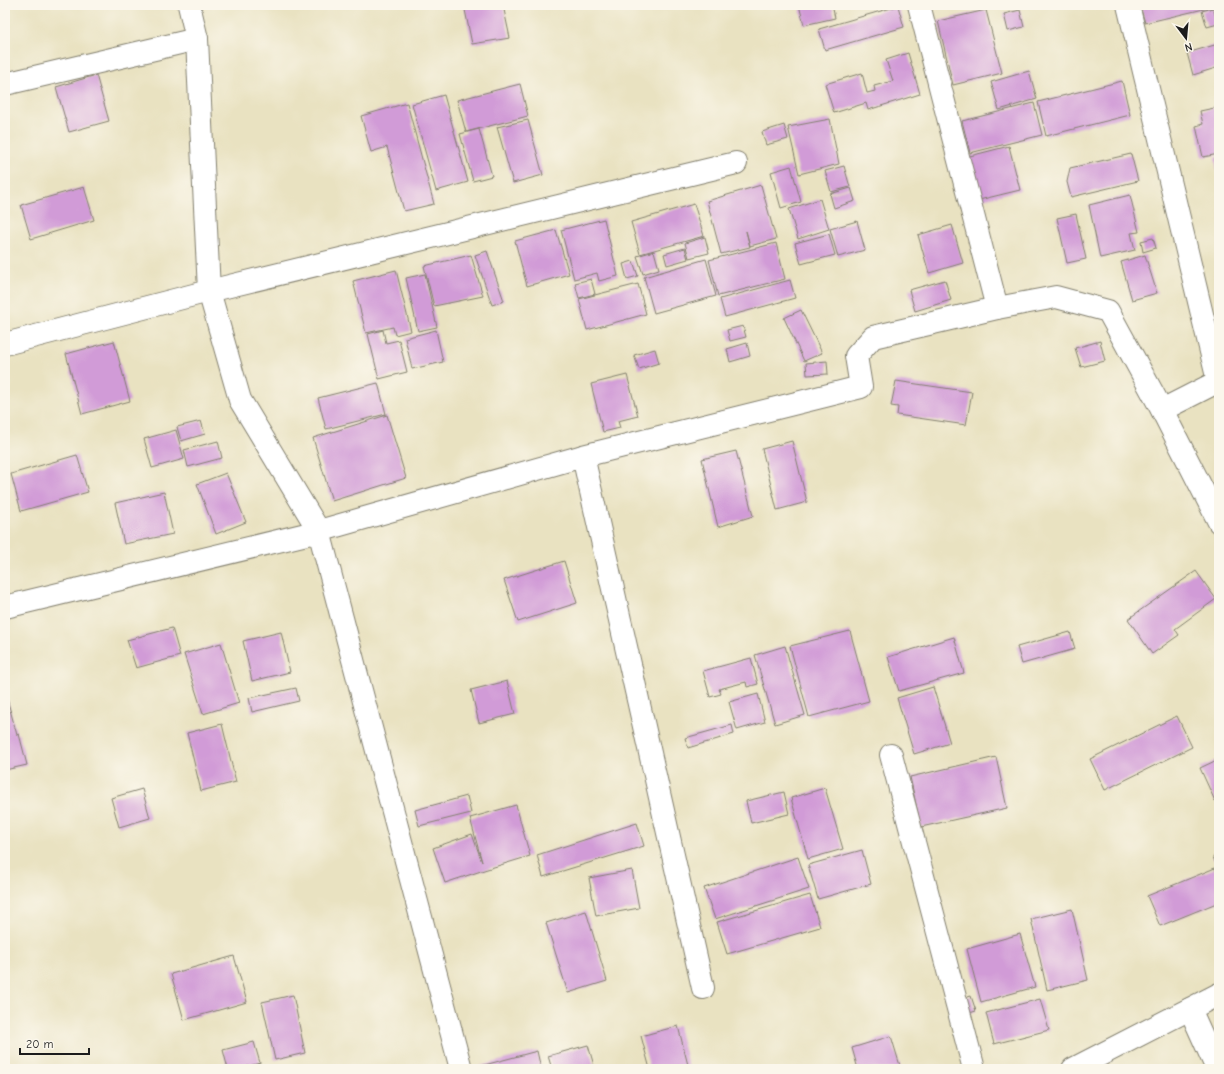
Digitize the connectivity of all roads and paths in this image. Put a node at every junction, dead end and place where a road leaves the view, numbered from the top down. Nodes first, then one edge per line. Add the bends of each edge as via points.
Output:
1 (189, 5) edge
2 (919, 5) edge
3 (1128, 5) edge
4 (197, 39) junction
5 (5, 84) edge
6 (736, 163) dead end
7 (209, 291) junction
8 (997, 308) junction
9 (5, 344) edge
10 (1219, 381) edge
11 (1162, 410) junction
12 (583, 456) junction
13 (1219, 522) edge
14 (319, 531) junction
15 (5, 607) edge
16 (891, 755) dead end
17 (703, 988) dead end
18 (1219, 994) edge
19 (1190, 1009) junction
20 (461, 1069) edge
21 (974, 1069) edge
22 (1073, 1069) edge
23 (1217, 1069) edge

1 - 4 street
2 - 8 street
3 - 10 street
4 - 5 street
4 - 7 street
6 - 7 street
7 - 9 street
7 - 14 street via 240,400
8 - 11 street via 1056,297 1108,311
8 - 12 street via 873,337 856,356 861,387
10 - 11 street
11 - 13 street
12 - 14 street
12 - 17 street
14 - 15 street
14 - 20 street
16 - 21 street
18 - 19 street
19 - 22 street
19 - 23 street

